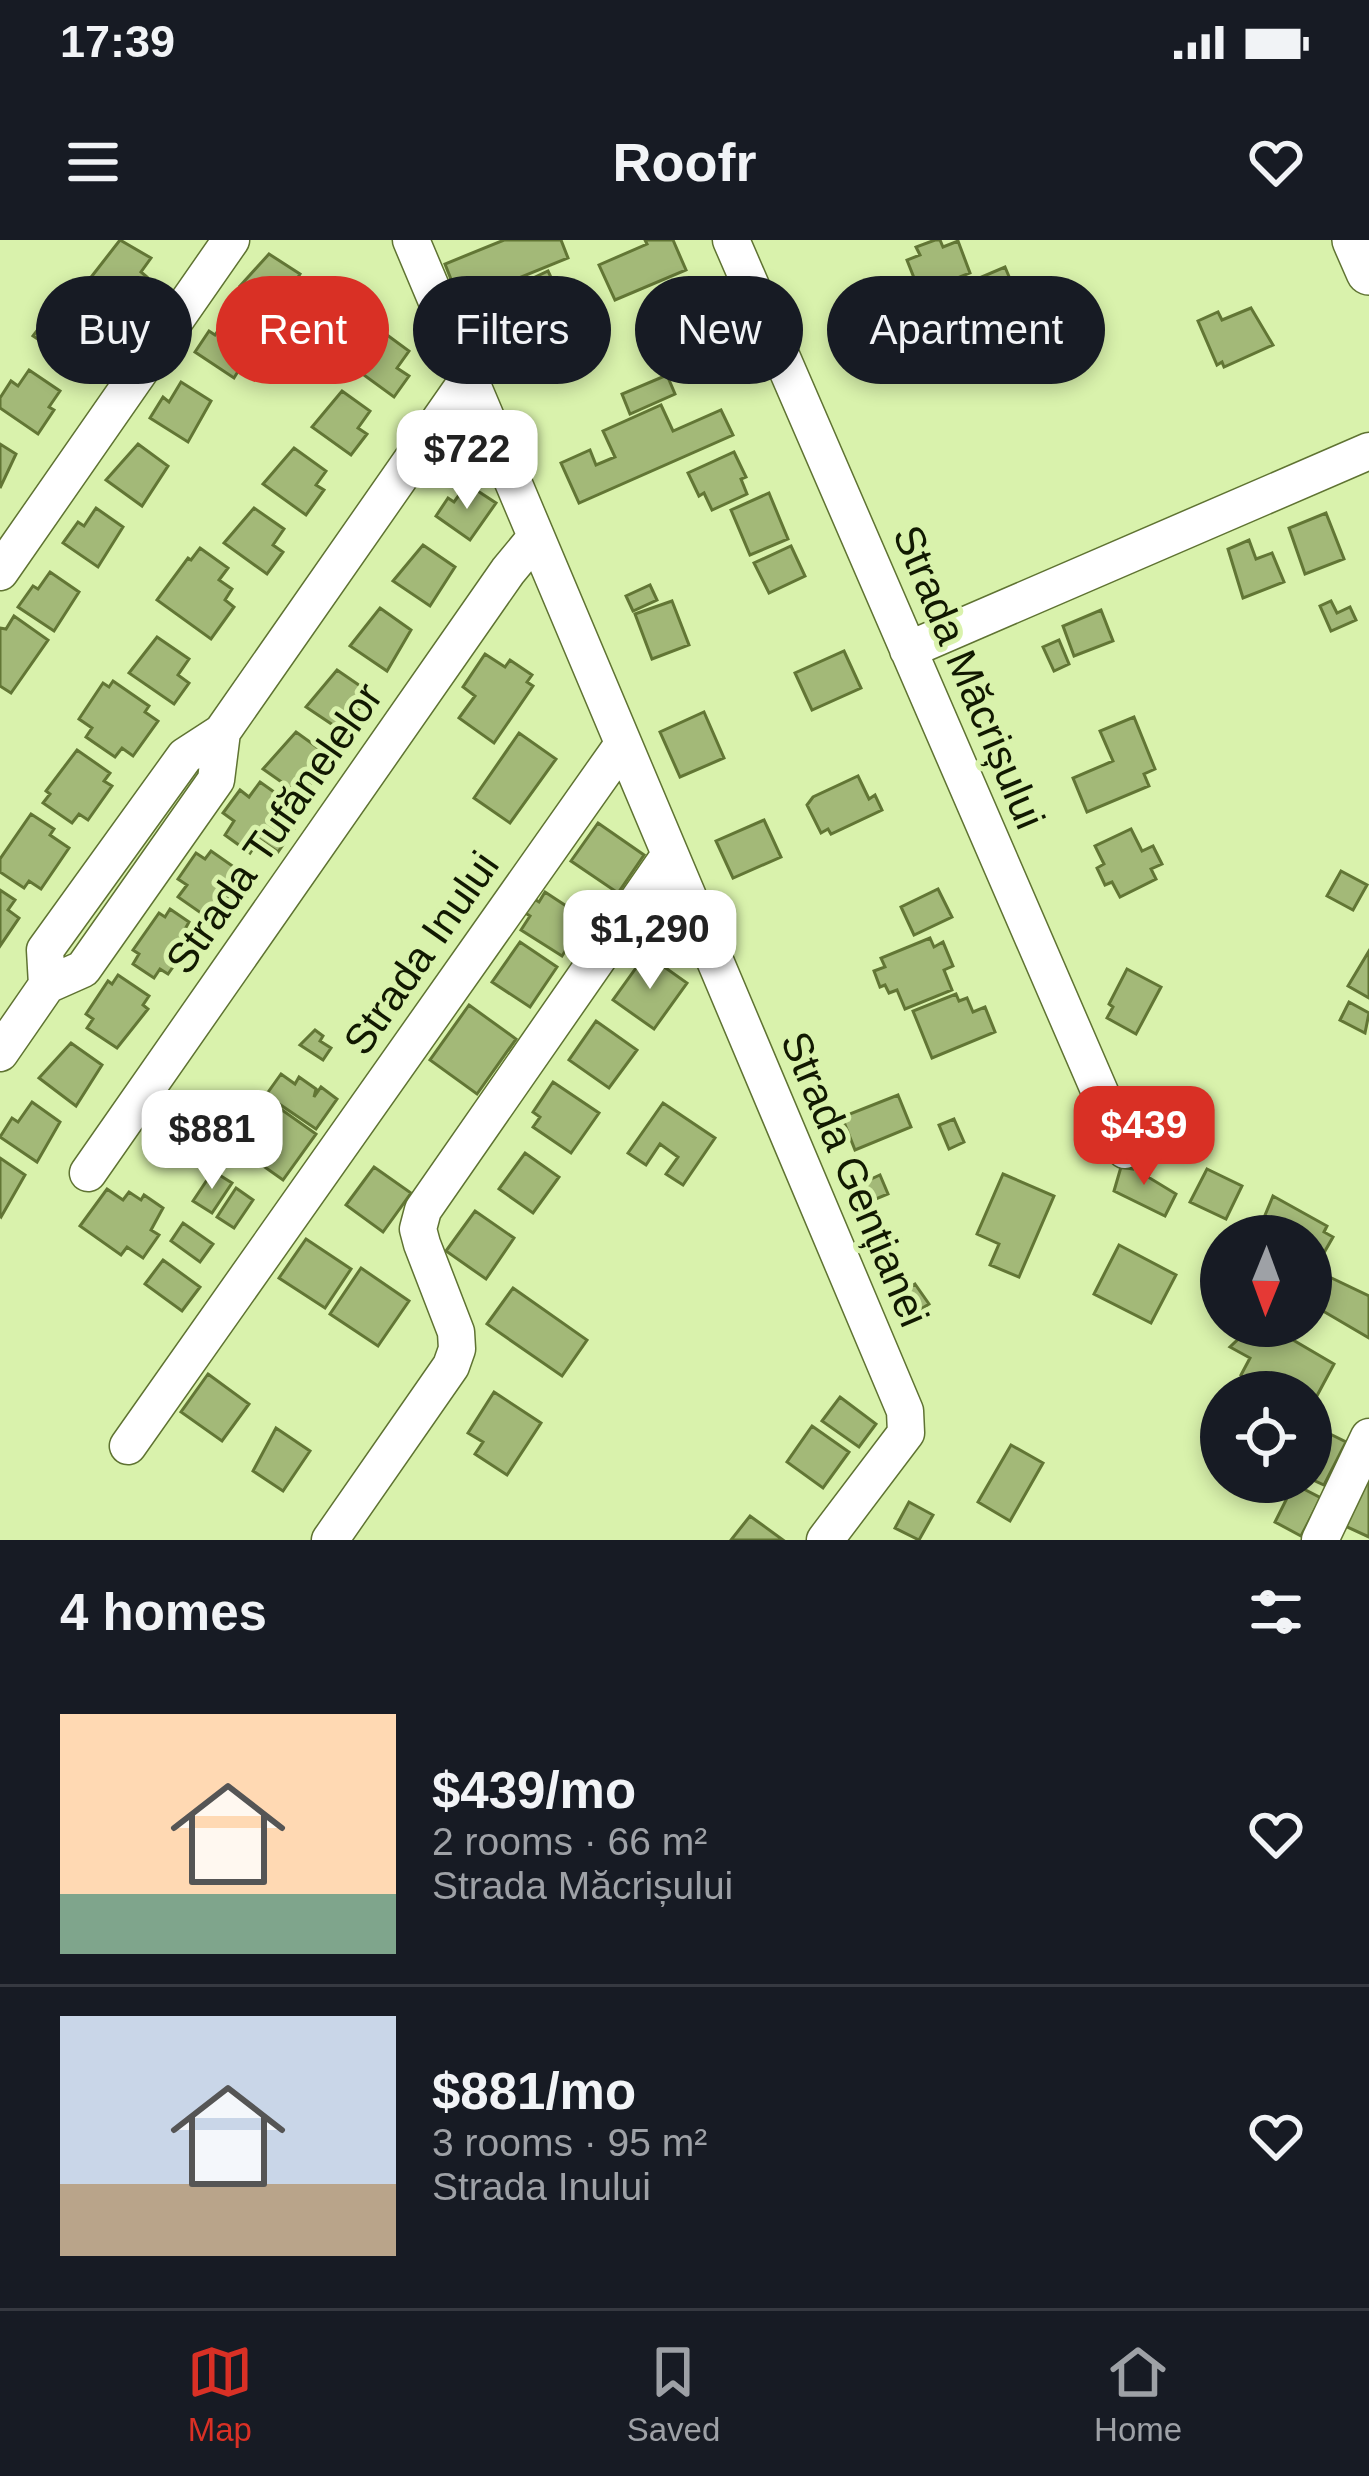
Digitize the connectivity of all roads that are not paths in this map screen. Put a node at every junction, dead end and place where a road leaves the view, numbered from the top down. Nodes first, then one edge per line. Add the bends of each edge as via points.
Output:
1 (231, 240) edge
2 (411, 240) edge
3 (731, 240) edge
4 (1355, 240) edge
5 (1369, 272) edge
6 (426, 276) edge
7 (465, 384) edge
8 (472, 384) edge
9 (1369, 451) edge
10 (536, 537) junction
11 (0, 572) edge
12 (908, 650) junction
13 (621, 747) junction
14 (669, 856) junction
15 (0, 1053) edge
16 (1125, 1150) dead end
17 (88, 1173) dead end
18 (1369, 1437) edge
19 (128, 1447) dead end
20 (330, 1540) edge
21 (824, 1540) edge
22 (1320, 1540) edge

1 - 11 street
2 - 6 street, Strada Gențianei
3 - 12 street, Strada Măcrișului
4 - 5 main road
7 - 15 street via 222,732 184,757 45,950 46,986
8 - 10 street, Strada Gențianei
9 - 12 street
10 - 13 street, Strada Gențianei
10 - 17 street, Strada Tufănelelor
12 - 16 street, Strada Măcrișului
13 - 14 street, Strada Gențianei
13 - 19 street, Strada Inului
14 - 20 street via 423,1210 418,1229 457,1349
14 - 21 street, Strada Gențianei via 908,1424
18 - 22 street

